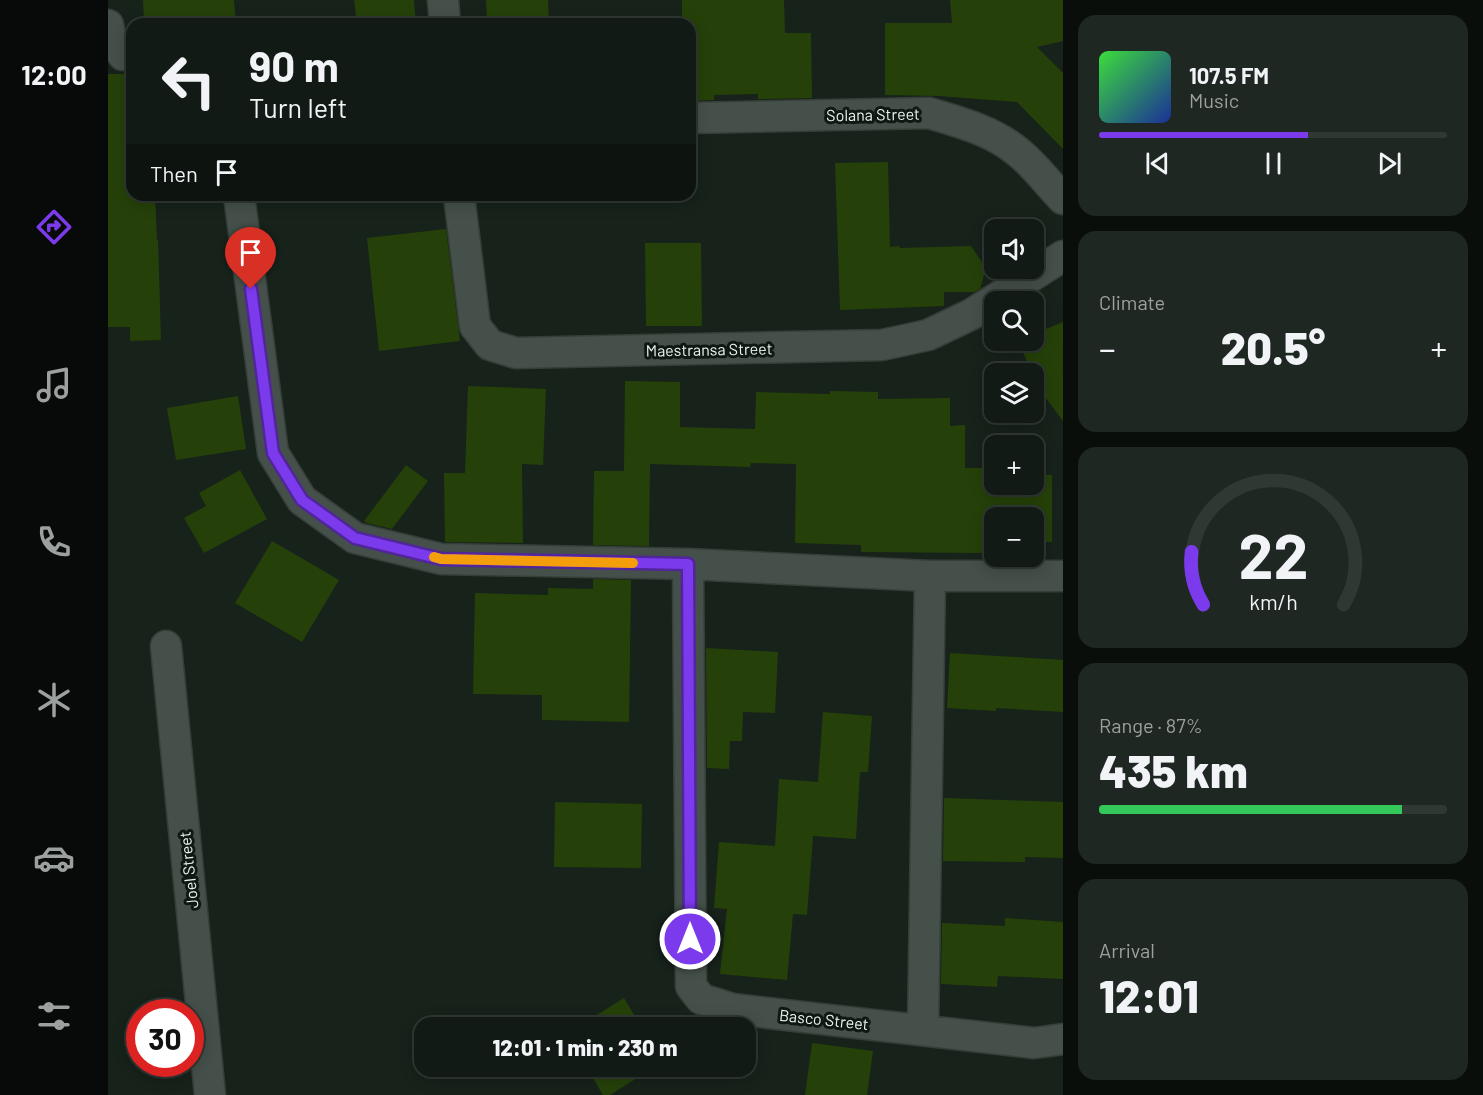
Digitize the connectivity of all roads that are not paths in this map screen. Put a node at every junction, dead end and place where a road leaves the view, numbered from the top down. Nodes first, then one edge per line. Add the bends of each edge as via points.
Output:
1 (443, 0) edge
2 (444, 18) edge
3 (108, 25) edge
4 (126, 55) edge
5 (696, 118) edge
6 (1063, 199) edge
7 (240, 201) edge
8 (460, 201) edge
9 (1063, 256) edge
10 (688, 564) junction
11 (930, 576) junction
12 (1063, 576) edge
13 (166, 646) dead end
14 (923, 1030) junction
15 (1063, 1039) edge
16 (210, 1095) edge

1 - 2 street
3 - 4 street via 110,35
5 - 6 street, Solana Street via 929,113 998,138 1019,152
7 - 10 street via 273,453 302,500 355,538 441,559
8 - 9 street, Maestransa Street via 475,326 490,345 516,353 882,345 928,336 972,314
10 - 11 street
10 - 14 street, Basco Street via 691,986 700,999 733,1009
11 - 12 street
11 - 14 street
13 - 16 street, Joel Street
14 - 15 street, Basco Street via 1034,1042

